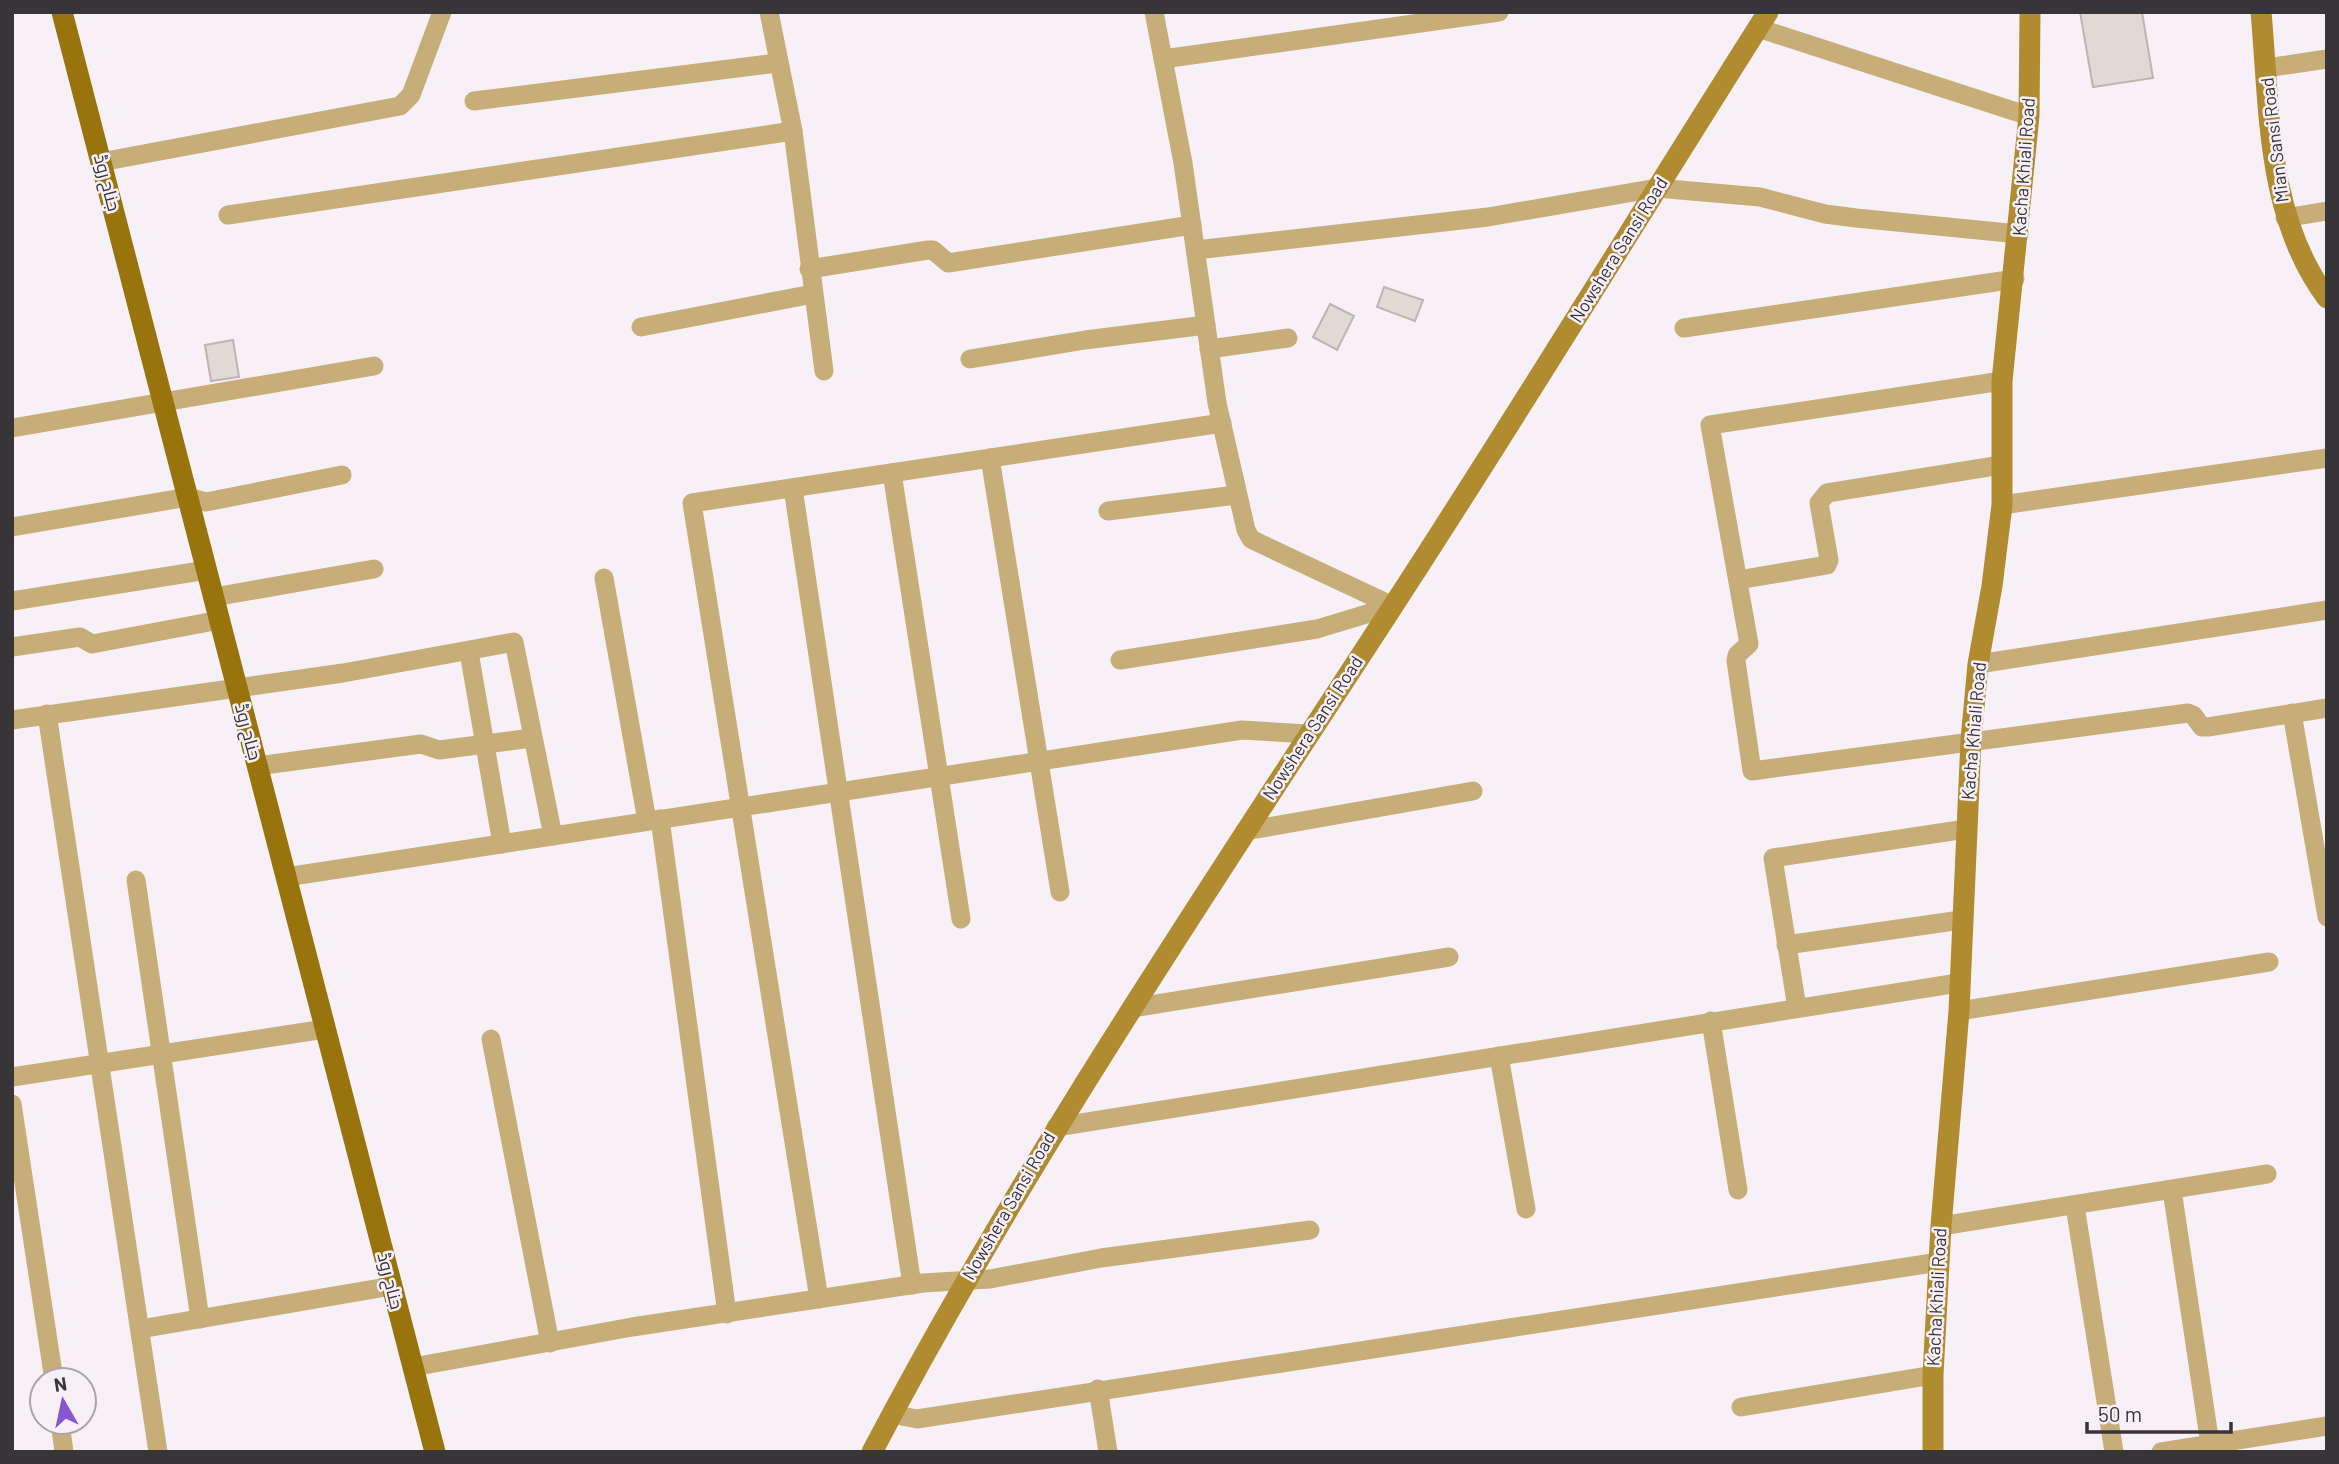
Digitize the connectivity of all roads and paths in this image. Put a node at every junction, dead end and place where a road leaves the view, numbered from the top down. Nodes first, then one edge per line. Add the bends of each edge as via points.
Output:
1 (62, 12) edge
2 (442, 12) edge
3 (769, 12) edge
4 (1154, 12) edge
5 (1499, 12) edge
6 (2030, 12) edge
7 (2261, 12) edge
8 (1763, 20) edge
9 (1163, 59) junction
10 (2327, 59) edge
11 (777, 63) junction
12 (2266, 68) junction
13 (474, 101) dead end
14 (2029, 116) junction
15 (793, 131) junction
16 (101, 162) junction
17 (1657, 188) junction
18 (2327, 211) edge
19 (228, 215) dead end
20 (2285, 218) junction
21 (1192, 225) junction
22 (2019, 234) junction
23 (1196, 250) junction
24 (809, 269) junction
25 (2015, 279) junction
26 (813, 294) junction
27 (2327, 298) edge
28 (1206, 326) junction
29 (641, 327) dead end
30 (1685, 328) dead end
31 (1288, 338) dead end
32 (1209, 349) junction
33 (970, 359) dead end
34 (374, 366) dead end
35 (824, 372) dead end
36 (2002, 381) junction
37 (164, 404) junction
38 (1222, 424) junction
39 (12, 428) edge
40 (990, 458) junction
41 (2327, 458) edge
42 (2001, 464) junction
43 (892, 473) junction
44 (342, 475) dead end
45 (793, 488) junction
46 (1236, 495) junction
47 (188, 497) junction
48 (2002, 505) junction
49 (1108, 511) dead end
50 (12, 527) edge
51 (374, 569) dead end
52 (207, 570) junction
53 (604, 578) dead end
54 (1738, 580) junction
55 (214, 597) junction
56 (12, 601) edge
57 (1393, 606) junction
58 (2327, 610) edge
59 (220, 620) junction
60 (12, 647) edge
61 (469, 652) junction
62 (1120, 660) dead end
63 (1978, 664) junction
64 (237, 689) junction
65 (2327, 708) edge
66 (2292, 713) junction
67 (47, 714) junction
68 (12, 720) edge
69 (1308, 734) junction
70 (532, 738) junction
71 (1971, 740) junction
72 (484, 743) junction
73 (1039, 761) junction
74 (257, 766) junction
75 (939, 776) junction
76 (1473, 791) dead end
77 (838, 792) junction
78 (741, 807) junction
79 (653, 820) junction
80 (1966, 829) junction
81 (1245, 831) junction
82 (553, 836) junction
83 (502, 844) junction
84 (286, 877) junction
85 (136, 880) dead end
86 (1060, 892) dead end
87 (2327, 917) edge
88 (961, 919) dead end
89 (1961, 920) junction
90 (1786, 945) junction
91 (1449, 957) dead end
92 (2269, 962) dead end
93 (1958, 983) junction
94 (1132, 1008) junction
95 (1797, 1008) junction
96 (1959, 1011) junction
97 (1711, 1021) junction
98 (325, 1029) junction
99 (491, 1039) dead end
100 (163, 1053) junction
101 (1499, 1056) junction
102 (100, 1063) junction
103 (12, 1077) edge
104 (12, 1104) edge
105 (1056, 1127) junction
106 (2267, 1174) dead end
107 (1738, 1190) dead end
108 (2172, 1190) junction
109 (2075, 1206) junction
110 (1526, 1209) dead end
111 (1941, 1226) junction
112 (1310, 1230) dead end
113 (1939, 1262) junction
114 (966, 1280) junction
115 (912, 1285) junction
116 (392, 1286) junction
117 (819, 1299) junction
118 (727, 1314) junction
119 (200, 1319) junction
120 (140, 1329) junction
121 (550, 1343) junction
122 (52, 1366) edge
123 (412, 1367) junction
124 (1933, 1375) junction
125 (1098, 1389) junction
126 (1741, 1407) dead end
127 (892, 1414) junction
128 (2327, 1426) edge
129 (2210, 1444) junction
130 (158, 1452) edge
131 (435, 1452) edge
132 (872, 1452) edge
133 (1108, 1452) edge
134 (1933, 1452) edge
135 (2114, 1452) edge
136 (2161, 1452) edge

1 - 16 main road, جناح روڈ
2 - 16 street via 411,95 400,106
3 - 11 street
4 - 9 street
5 - 9 street
6 - 14 street, Kacha Khiali Road
7 - 12 street, Mian Sansi Road
8 - 14 street
8 - 17 street, Nowshera Sansi Road
9 - 21 street
10 - 12 street
11 - 13 street
11 - 15 street
12 - 20 street, Mian Sansi Road
14 - 22 street, Kacha Khiali Road
15 - 19 street
15 - 24 street
16 - 37 main road, جناح روڈ
17 - 22 street via 1760,197 1856,218
17 - 23 street via 1488,217
17 - 57 street, Nowshera Sansi Road
18 - 20 street
20 - 27 street, Mian Sansi Road via 2312,278
21 - 23 street
21 - 24 street via 948,263 928,250
22 - 25 street, Kacha Khiali Road
23 - 28 street
24 - 26 street
25 - 30 street
25 - 36 street, Kacha Khiali Road
26 - 29 street
26 - 35 street
28 - 32 street
28 - 33 street
31 - 32 street
32 - 38 street
34 - 37 street
36 - 42 street, Kacha Khiali Road
36 - 54 street via 1710,425
37 - 39 street
37 - 47 main road, جناح روڈ
38 - 40 street
38 - 46 street
40 - 43 street
40 - 73 street
41 - 48 street
42 - 48 street, Kacha Khiali Road
42 - 54 street via 1827,494 1819,503 1827,565
43 - 45 street
43 - 75 street
44 - 47 street via 206,502
45 - 77 street
45 - 78 street via 692,503
46 - 49 street
46 - 57 street via 1251,539
47 - 50 street
47 - 52 main road, جناح روڈ
48 - 63 street, Kacha Khiali Road
51 - 55 street
52 - 55 main road, جناح روڈ
52 - 56 street
53 - 79 street
54 - 71 street via 1749,644 1736,661 1752,771
55 - 59 main road, جناح روڈ
57 - 62 street via 1317,629
57 - 69 street, Nowshera Sansi Road
58 - 63 street
59 - 60 street via 92,644 80,637
59 - 64 main road, جناح روڈ
61 - 64 street
61 - 70 street via 514,642
61 - 72 street
63 - 71 street, Kacha Khiali Road
64 - 67 street
64 - 74 main road, جناح روڈ
65 - 66 street
66 - 71 street via 2202,727 2188,713
66 - 87 street
67 - 68 street
67 - 102 street
69 - 73 street via 1242,730
69 - 81 street, Nowshera Sansi Road
70 - 72 street
70 - 82 street
71 - 80 street, Kacha Khiali Road
72 - 74 street via 439,750 421,744
72 - 83 street
73 - 75 street
73 - 86 street
74 - 84 main road, جناح روڈ
75 - 77 street
75 - 88 street
76 - 81 street
77 - 78 street
77 - 115 street
78 - 79 street
78 - 117 street
79 - 82 street
79 - 118 street
80 - 89 street, Kacha Khiali Road
80 - 90 street via 1773,858
81 - 94 street, Nowshera Sansi Road
82 - 83 street
83 - 84 street
84 - 98 main road, جناح روڈ
85 - 100 street
89 - 90 street
89 - 93 street, Kacha Khiali Road
90 - 95 street
91 - 94 street
92 - 96 street
93 - 95 street
93 - 96 street, Kacha Khiali Road
94 - 105 street, Nowshera Sansi Road
95 - 97 street
96 - 111 street, Kacha Khiali Road
97 - 101 street
97 - 107 street
98 - 100 street
98 - 116 main road, جناح روڈ
99 - 121 street
100 - 102 street
100 - 119 street
101 - 105 street
101 - 110 street
102 - 103 street
102 - 120 street
104 - 122 street
105 - 114 street, Nowshera Sansi Road
106 - 108 street
108 - 109 street
108 - 129 street
109 - 111 street
109 - 135 street
111 - 113 street, Kacha Khiali Road
112 - 114 street
113 - 124 street, Kacha Khiali Road
113 - 125 street
114 - 115 street
114 - 127 street, Nowshera Sansi Road
115 - 117 street
116 - 119 street
116 - 123 main road, جناح روڈ
117 - 118 street
118 - 121 street
119 - 120 street
120 - 130 street
121 - 123 street
123 - 131 main road, جناح روڈ
124 - 126 street
124 - 134 street, Kacha Khiali Road
125 - 127 street via 917,1419
125 - 133 street
127 - 132 street, Nowshera Sansi Road
128 - 129 street
129 - 136 street

